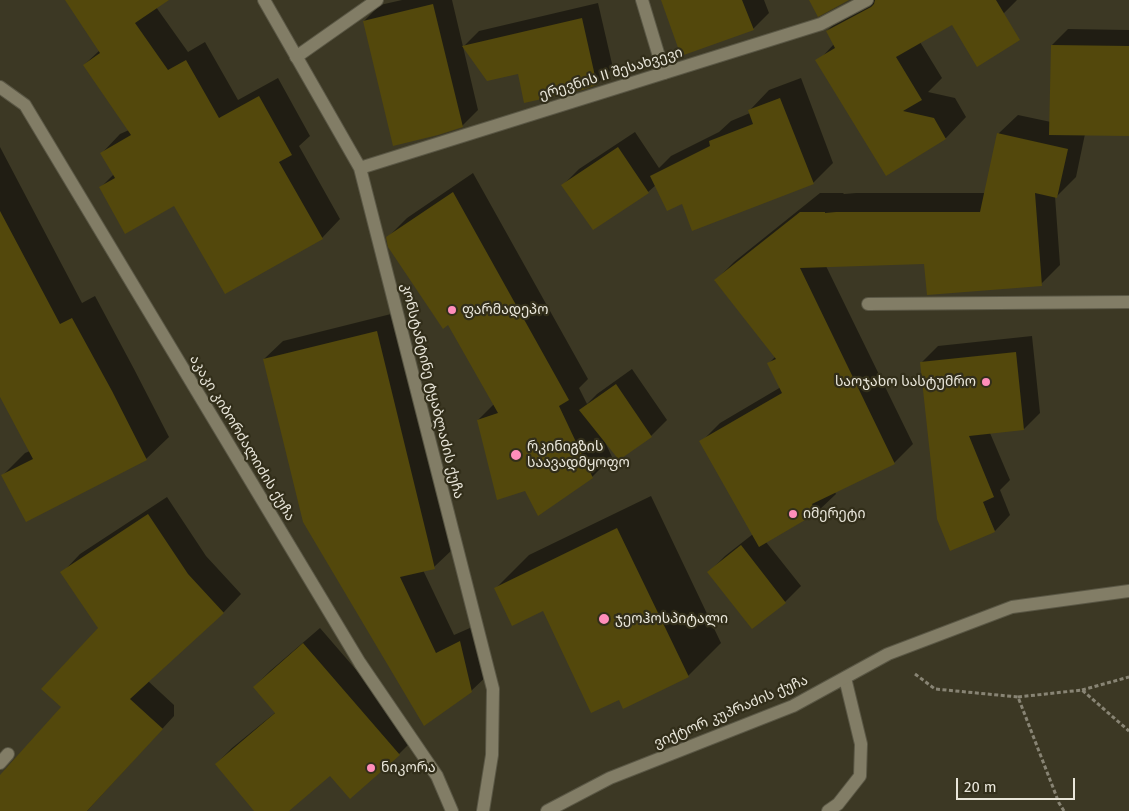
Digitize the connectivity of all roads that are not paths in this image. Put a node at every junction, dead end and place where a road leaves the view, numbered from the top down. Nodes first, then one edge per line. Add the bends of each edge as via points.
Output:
1 (264, 0) edge
2 (377, 0) edge
3 (642, 0) edge
4 (867, 0) edge
5 (296, 57) junction
6 (664, 73) junction
7 (0, 87) edge
8 (360, 168) junction
9 (1129, 302) edge
10 (868, 304) dead end
11 (1129, 591) edge
12 (845, 678) junction
13 (452, 811) edge
14 (483, 811) edge
15 (547, 811) edge
16 (828, 811) edge

1 - 5 street, კონსტანტინე ტყაბლაძის ქუჩა
2 - 5 street
3 - 6 street
4 - 6 street, ერევნის II შესახვევი via 821,24
5 - 8 street, კონსტანტინე ტყაბლაძის ქუჩა
6 - 8 street, ერევნის II შესახვევი
7 - 13 street, აკაკი კიბორძალიძის ქუჩა via 25,105 360,663 437,776
8 - 14 street, კონსტანტინე ტყაბლაძის ქუჩა via 493,689 492,754
9 - 10 street
11 - 12 street, ვიქტორ კუპრაძის ქუჩა via 1012,607 888,654
12 - 15 street, ვიქტორ კუპრაძის ქუჩა via 793,706 610,778
12 - 16 street via 861,744 860,776 838,804

